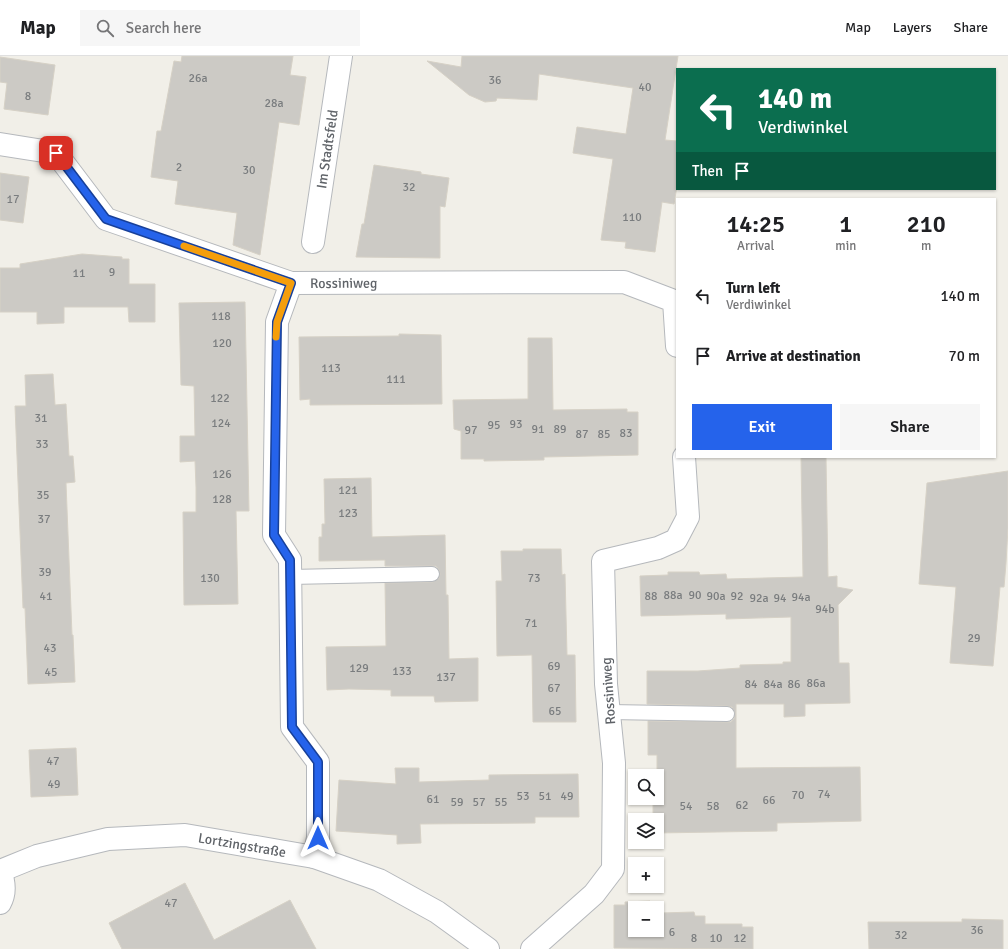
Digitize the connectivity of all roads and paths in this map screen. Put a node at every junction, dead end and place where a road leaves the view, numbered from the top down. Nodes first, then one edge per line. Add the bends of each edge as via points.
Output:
1 (341, 56) edge
2 (0, 144) edge
3 (313, 242) dead end
4 (291, 283) junction
5 (676, 331) edge
6 (684, 458) edge
7 (432, 574) dead end
8 (290, 577) junction
9 (609, 712) junction
10 (727, 714) dead end
11 (314, 857) junction
12 (0, 861) edge
13 (0, 871) edge
14 (0, 902) edge
15 (488, 949) edge
16 (532, 949) edge

1 - 3 street, Im Stadtsfeld
2 - 4 street via 56,153 106,219
4 - 5 street, Rossiniweg via 624,282 674,301
4 - 8 street, Rossiniweg via 277,322 274,535 290,560
6 - 9 street, Rossiniweg via 688,517 676,540 658,548 603,561
7 - 8 lane
8 - 11 street, Rossiniweg via 292,727 318,762 318,838
9 - 10 lane
9 - 16 street, Rossiniweg via 614,763 613,869 594,894
11 - 13 street, Lortzingstraße via 185,835 108,840 37,856
11 - 15 street, Lortzingstraße via 379,880 437,912
12 - 13 street
13 - 14 street via 4,883 4,894

